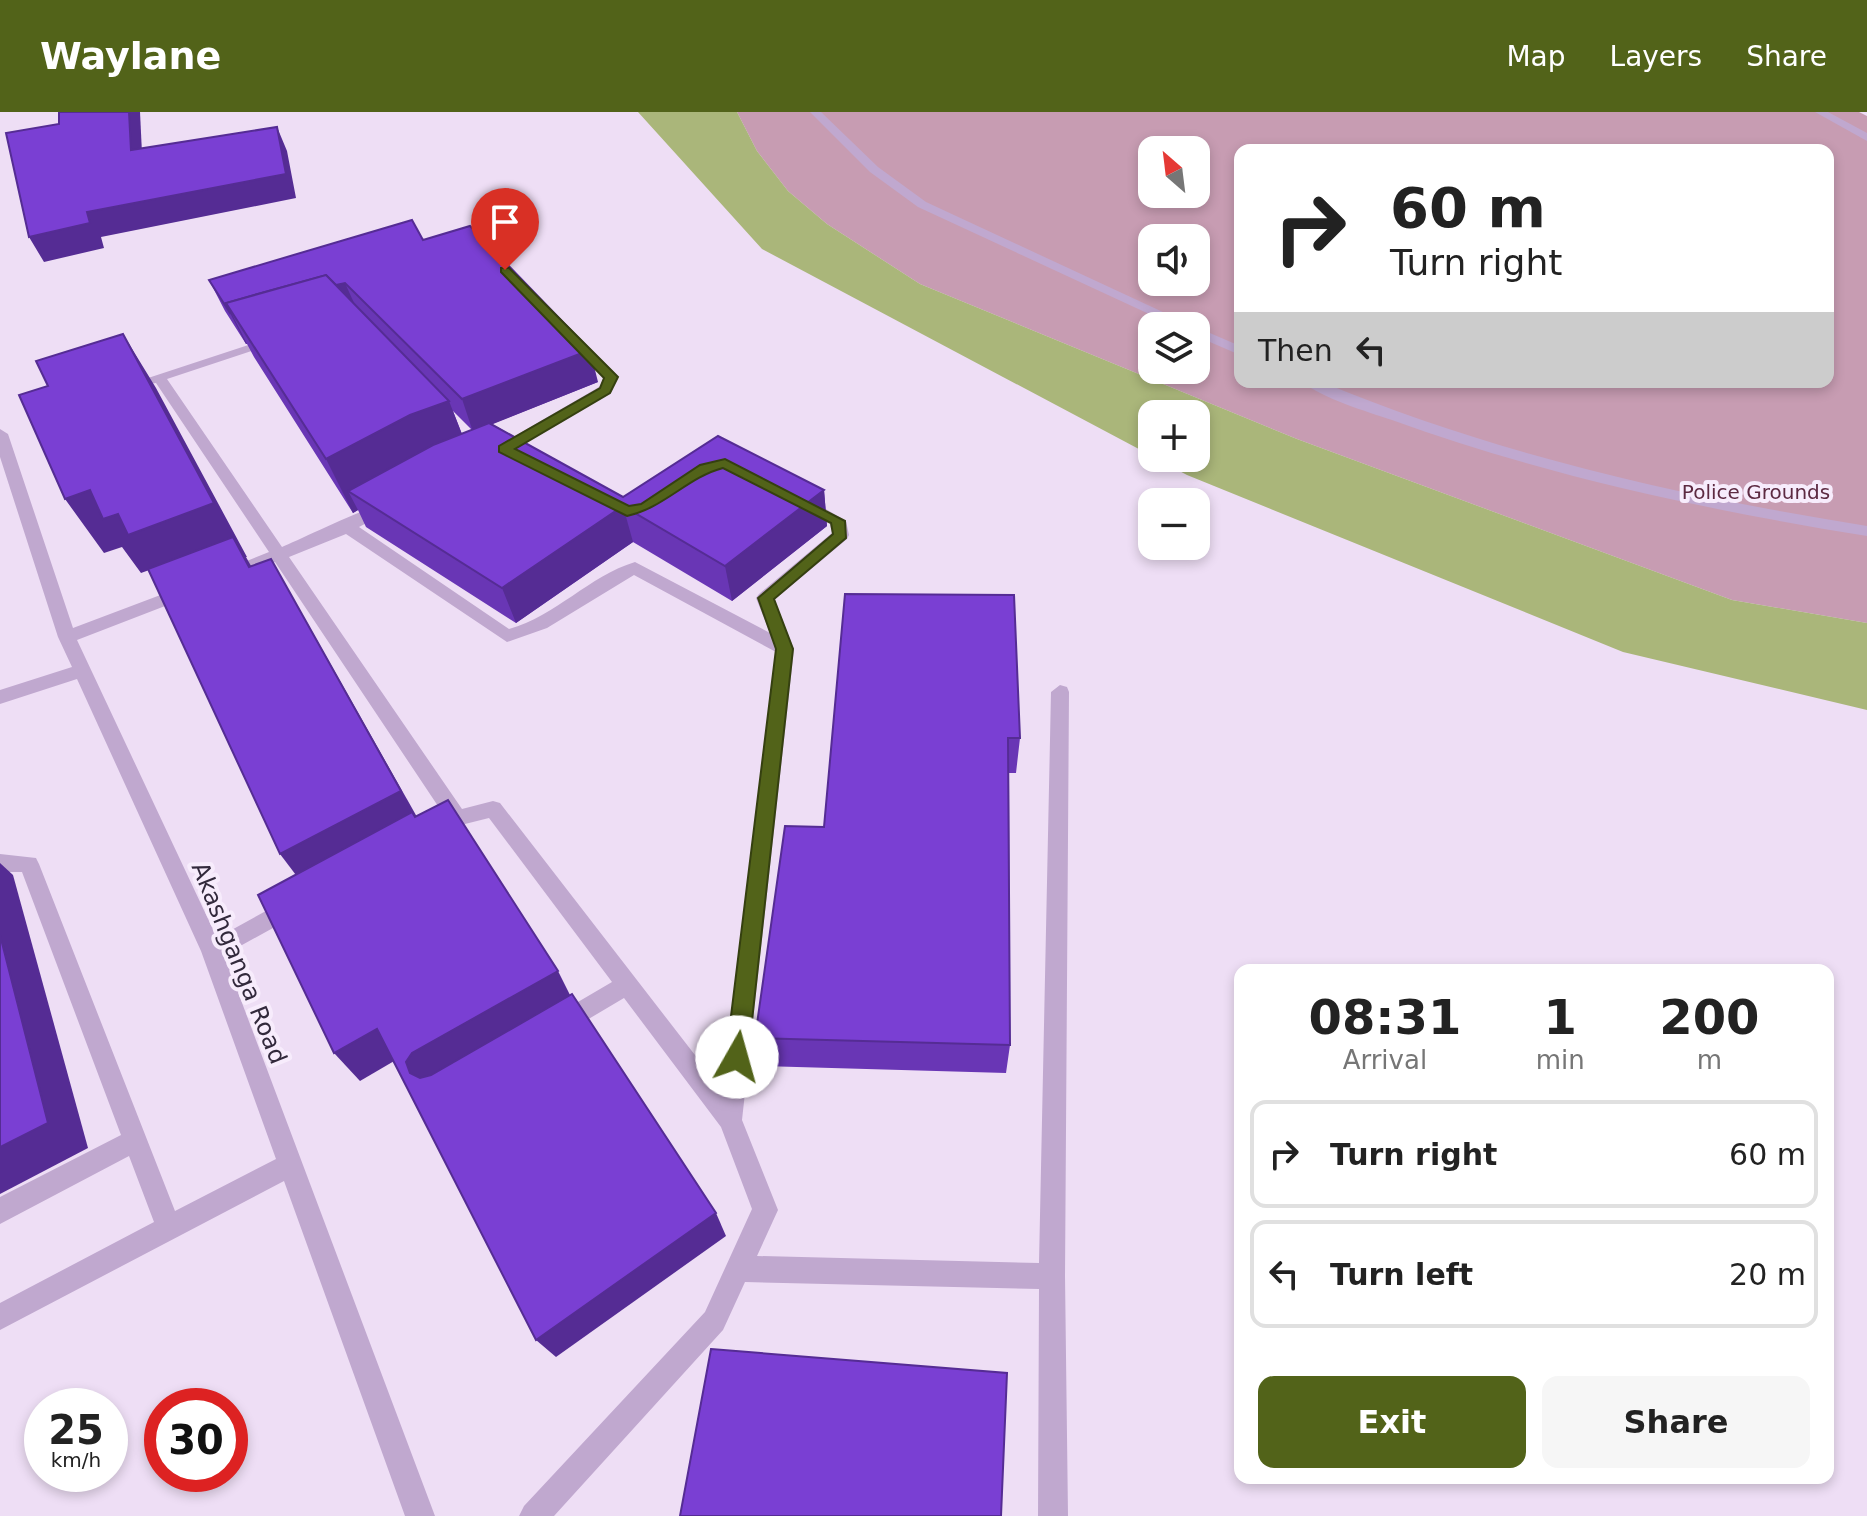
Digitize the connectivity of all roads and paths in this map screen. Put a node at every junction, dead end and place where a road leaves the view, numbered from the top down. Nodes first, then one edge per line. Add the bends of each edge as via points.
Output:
1 (815, 112) edge
2 (1820, 112) edge
3 (1867, 138) edge
4 (1155, 312) edge
5 (558, 324) edge
6 (290, 336) edge
7 (1210, 337) edge
8 (1234, 348) edge
9 (159, 377) junction
10 (132, 385) edge
11 (1326, 388) edge
12 (0, 434) edge
13 (474, 446) edge
14 (781, 492) edge
15 (400, 497) edge
16 (347, 527) junction
17 (1867, 531) edge
18 (281, 554) junction
19 (67, 637) junction
20 (785, 649) junction
21 (83, 670) junction
22 (1060, 692) dead end
23 (0, 697) edge
24 (0, 863) edge
25 (310, 898) edge
26 (212, 951) junction
27 (627, 985) junction
28 (536, 1038) edge
29 (730, 1120) junction
30 (134, 1141) junction
31 (289, 1165) junction
32 (0, 1211) edge
33 (169, 1227) junction
34 (737, 1269) junction
35 (1052, 1276) junction
36 (0, 1317) edge
37 (420, 1516) edge
38 (534, 1516) edge
39 (1053, 1516) edge

1 - 4 street via 875,174 906,196
2 - 3 street
5 - 13 street via 611,377 605,390 511,453 485,457
6 - 9 street
7 - 8 street
9 - 10 street
9 - 18 street
11 - 17 street via 1439,431 1630,487
12 - 19 street, Akashganga Road
14 - 20 street via 838,521 841,535 765,598
15 - 16 street
16 - 18 street
16 - 20 street via 507,636 530,631 635,568
18 - 19 street
18 - 27 street via 450,821 493,809
19 - 21 street, Akashganga Road
20 - 29 street
21 - 23 street
21 - 26 street, Akashganga Road
22 - 35 street
24 - 30 street via 29,864
25 - 26 street
26 - 31 street, Akashganga Road
27 - 28 street
27 - 29 street
29 - 34 street via 765,1210
30 - 32 street
30 - 33 street
31 - 33 street
31 - 37 street, Akashganga Road
33 - 36 street
34 - 35 street
34 - 38 street via 714,1321
35 - 39 street

